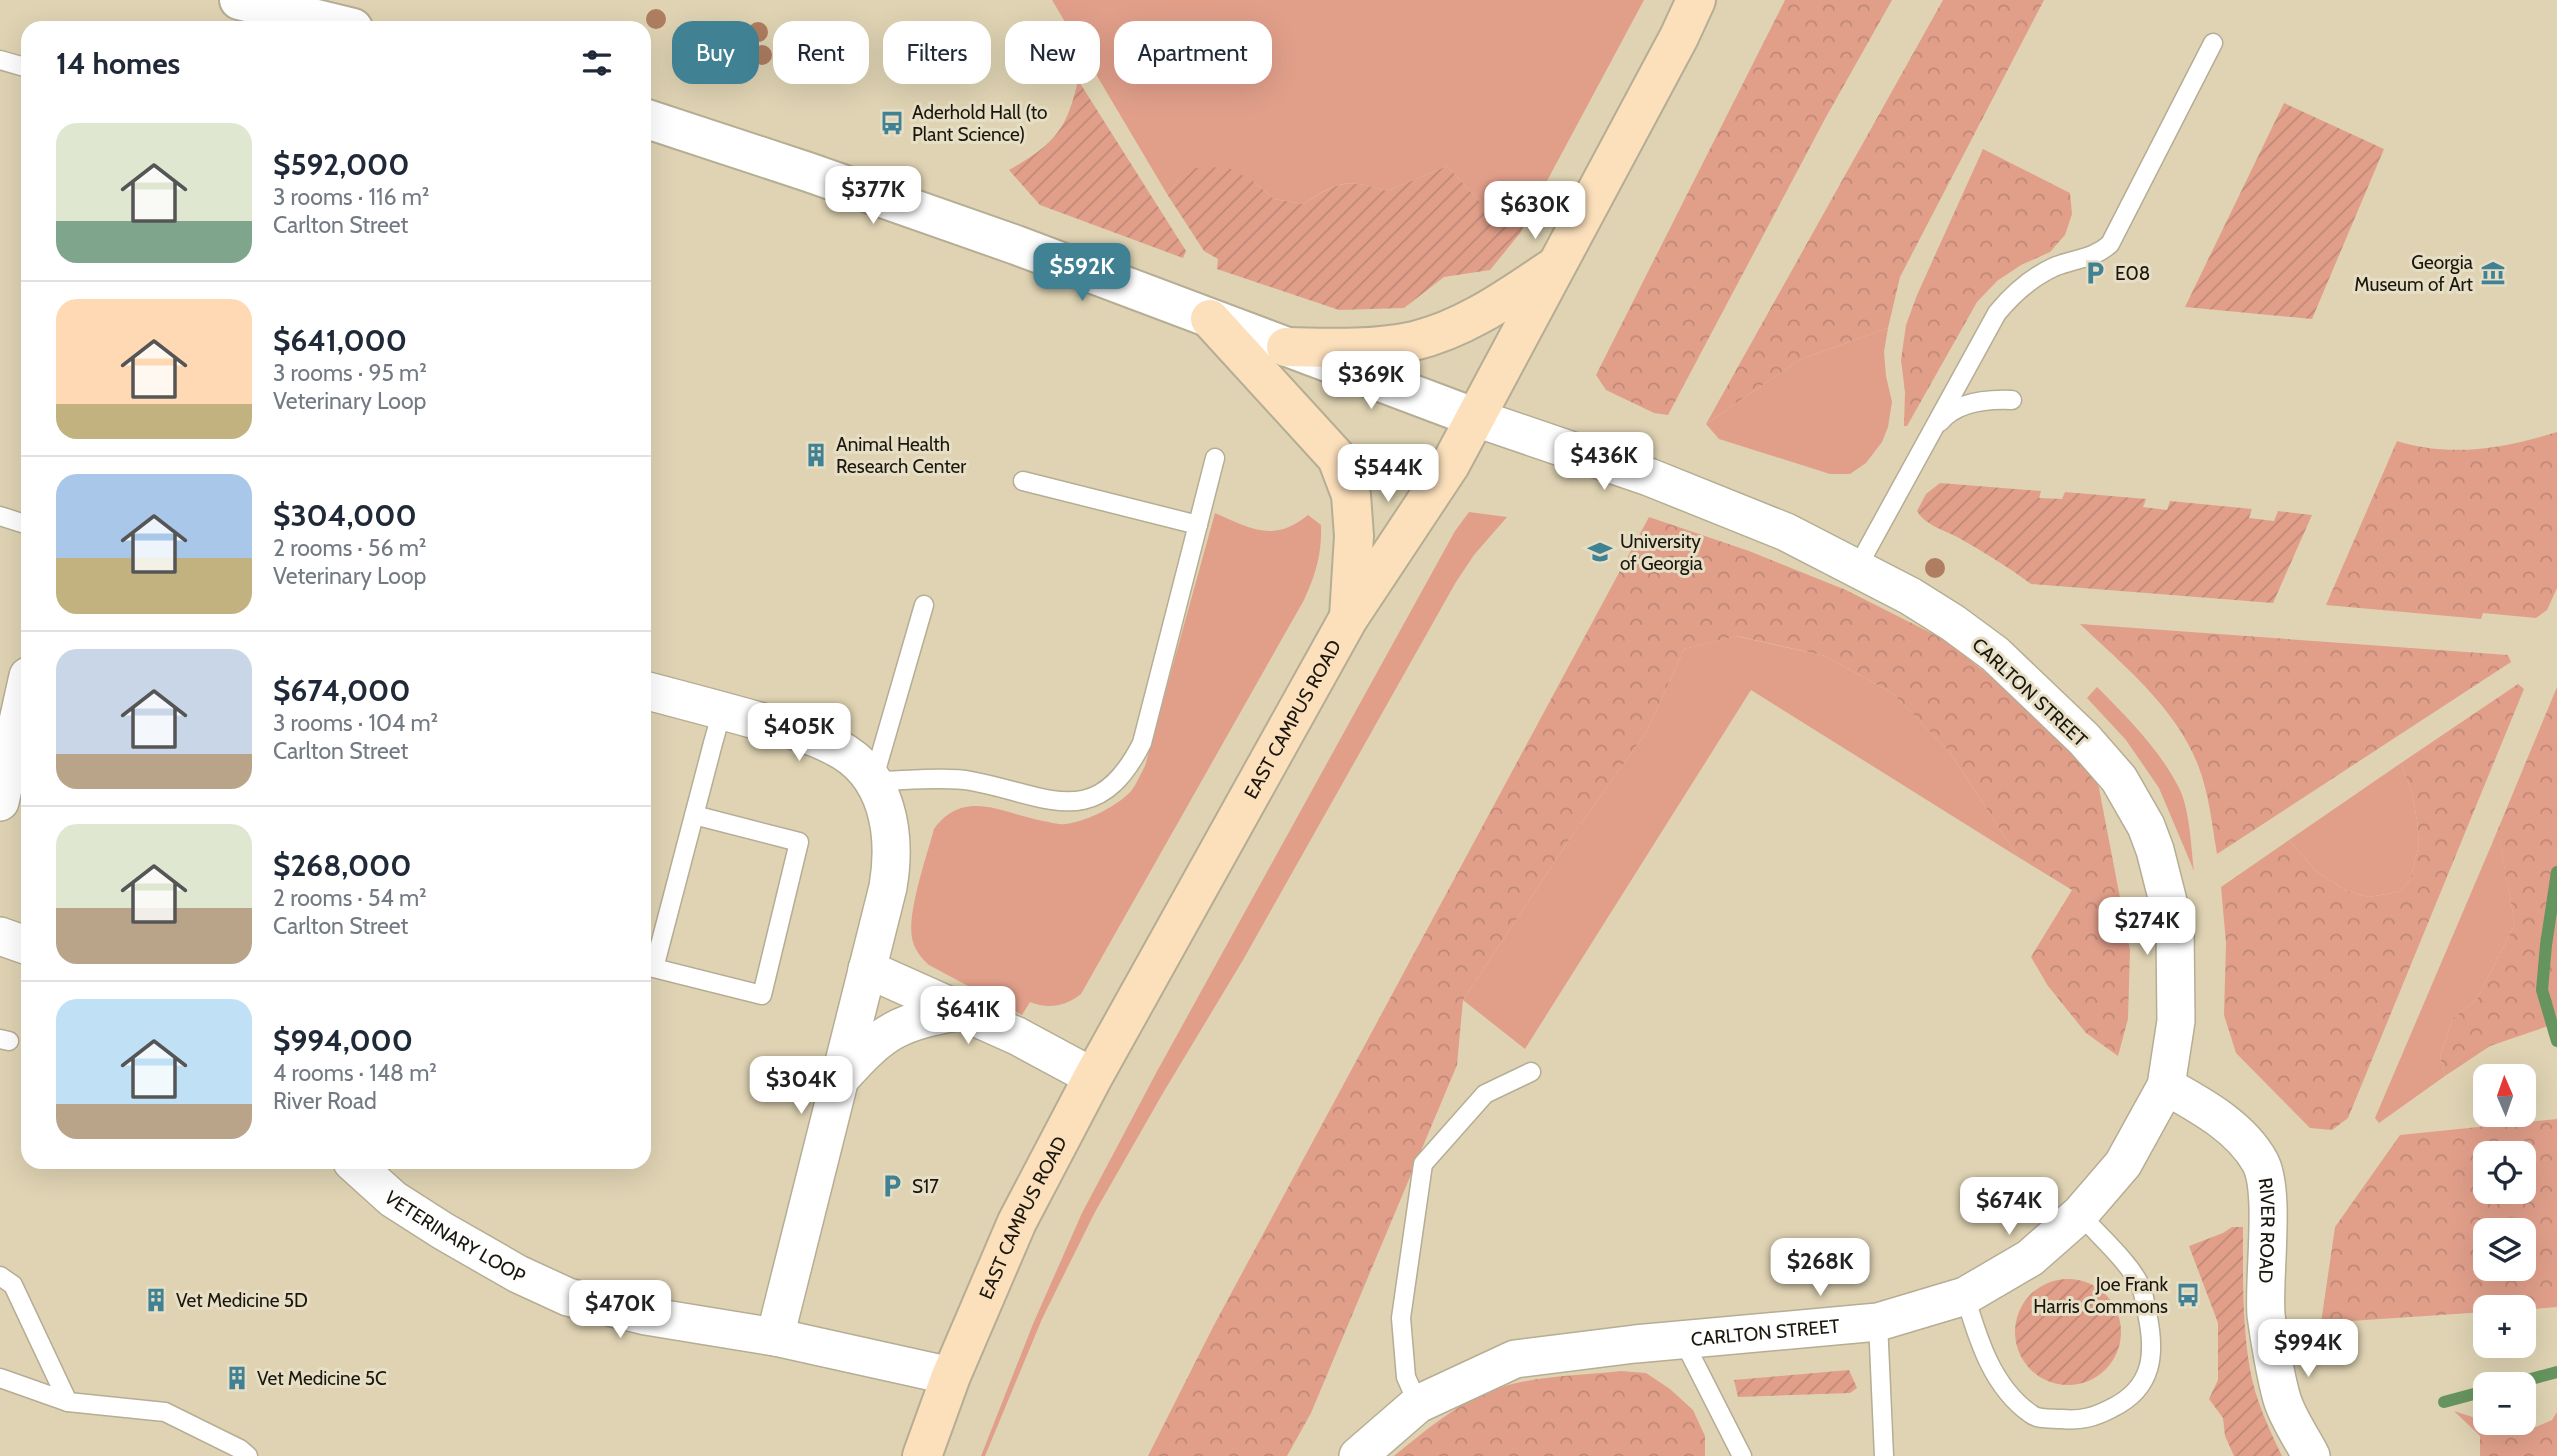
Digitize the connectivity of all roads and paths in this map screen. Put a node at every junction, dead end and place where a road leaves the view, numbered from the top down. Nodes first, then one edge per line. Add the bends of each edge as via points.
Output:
1 (239, 0) edge
2 (1696, 0) edge
3 (324, 21) edge
4 (2213, 43) dead end
5 (0, 60) edge
6 (21, 66) edge
7 (651, 120) edge
8 (1556, 266) junction
9 (1210, 319) junction
10 (1286, 348) junction
11 (2012, 400) dead end
12 (1476, 418) junction
13 (1933, 429) junction
14 (1214, 458) dead end
15 (1023, 481) dead end
16 (0, 516) edge
17 (21, 523) edge
18 (1198, 525) junction
19 (1857, 568) junction
20 (924, 605) dead end
21 (1348, 619) junction
22 (651, 692) edge
23 (21, 708) edge
24 (722, 711) junction
25 (873, 781) junction
26 (0, 802) edge
27 (694, 816) junction
28 (0, 936) edge
29 (21, 944) edge
30 (867, 969) junction
31 (962, 1012) junction
32 (1531, 1072) dead end
33 (1093, 1077) junction
34 (840, 1079) junction
35 (2166, 1086) junction
36 (360, 1169) edge
37 (2080, 1214) junction
38 (0, 1276) edge
39 (1965, 1296) junction
40 (1878, 1322) junction
41 (775, 1337) junction
42 (1682, 1340) junction
43 (951, 1376) junction
44 (0, 1378) edge
45 (68, 1402) junction
46 (1418, 1404) junction
47 (248, 1456) edge
48 (922, 1456) edge
49 (1358, 1456) edge
50 (1742, 1456) edge
51 (1884, 1456) edge
52 (2311, 1456) edge

1 - 3 street
2 - 8 main road, EAST CAMPUS ROAD
4 - 13 lane via 2110,243 2092,256 2052,268 2002,306
5 - 6 lane
7 - 9 street, CARLTON STREET via 1003,240
8 - 10 main road via 1491,309 1416,340 1364,348
8 - 12 main road, EAST CAMPUS ROAD
9 - 10 street, CARLTON STREET
9 - 21 main road via 1337,458 1351,495 1354,536
10 - 12 street, CARLTON STREET
11 - 13 lane via 1970,404 1945,416
12 - 19 street, CARLTON STREET via 1674,487 1787,532
12 - 21 main road, EAST CAMPUS ROAD
13 - 19 lane
14 - 18 lane
15 - 18 lane
16 - 17 lane
18 - 25 lane via 1142,743 1131,765 1104,792 1062,802 968,780
19 - 35 street, CARLTON STREET via 1942,616 1995,654 2084,739 2119,779 2140,814 2155,850 2175,929 2176,1021
20 - 25 lane
21 - 33 main road, EAST CAMPUS ROAD
22 - 24 street
23 - 26 street
24 - 25 street via 837,747
24 - 27 lane
25 - 30 street via 889,818 892,863
27 - 27 lane via 654,968 762,995 799,842
28 - 29 street
30 - 31 street
30 - 34 street
31 - 33 street
31 - 34 street via 921,1018 894,1030 870,1046
32 - 46 lane via 1485,1094 1423,1164 1401,1318 1406,1377
33 - 43 main road, EAST CAMPUS ROAD via 1017,1222
34 - 41 street
35 - 37 street, CARLTON STREET via 2123,1164
35 - 52 street, RIVER ROAD via 2214,1114 2244,1140 2261,1163 2267,1200 2266,1315 2282,1400
36 - 41 street, VETERINARY LOOP via 393,1199 443,1231 568,1297 646,1316
37 - 39 street, CARLTON STREET via 2031,1258
37 - 39 lane via 2140,1283 2146,1305 2152,1350 2147,1373 2138,1390 2123,1403 2079,1421 2034,1417 2013,1400 1996,1377
38 - 45 lane via 13,1284
39 - 40 street, CARLTON STREET
40 - 42 street, CARLTON STREET
40 - 51 lane
41 - 43 street, VETERINARY LOOP
42 - 46 street, CARLTON STREET via 1515,1359
42 - 50 lane
43 - 48 main road, EAST CAMPUS ROAD
44 - 45 lane
45 - 47 lane via 165,1412
46 - 49 street, CARLTON STREET

